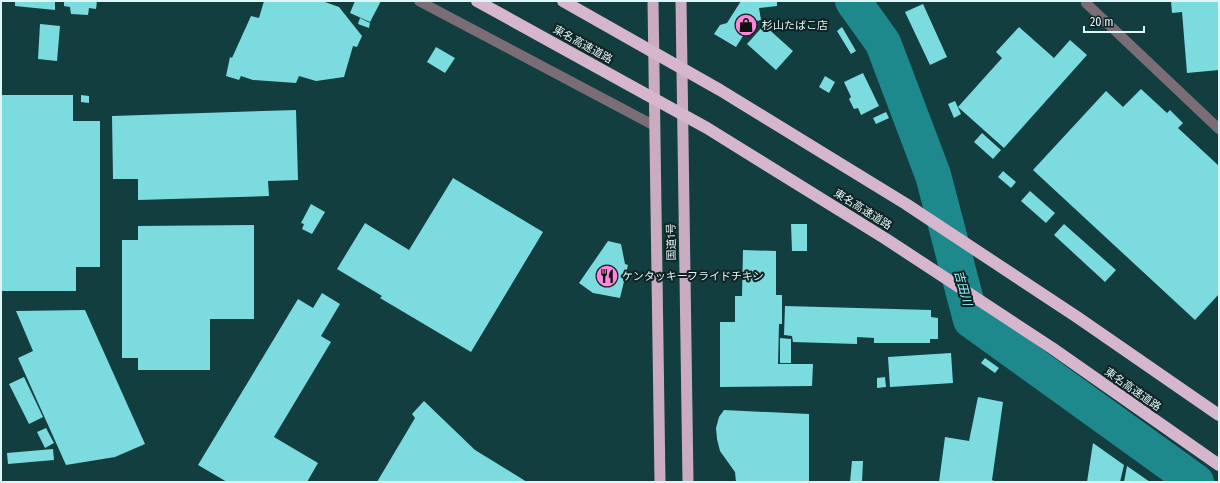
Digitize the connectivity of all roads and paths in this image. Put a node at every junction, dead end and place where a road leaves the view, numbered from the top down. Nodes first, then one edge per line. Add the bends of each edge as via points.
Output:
1 (419, 1) edge
2 (477, 1) edge
3 (563, 1) edge
4 (653, 1) edge
5 (681, 1) edge
6 (1086, 1) edge
7 (655, 126) junction
8 (1219, 129) edge
9 (1219, 415) edge
10 (1219, 465) edge
11 (660, 482) edge
12 (688, 482) edge

1 - 7 street
2 - 10 highway, 東名高速道路, bridge via 707,128 880,235 1052,348
3 - 9 highway, bridge via 720,90 906,204 1077,316
4 - 7 highway, 国道1号
5 - 12 highway, 国道1号
6 - 8 street
7 - 11 highway, 国道1号

